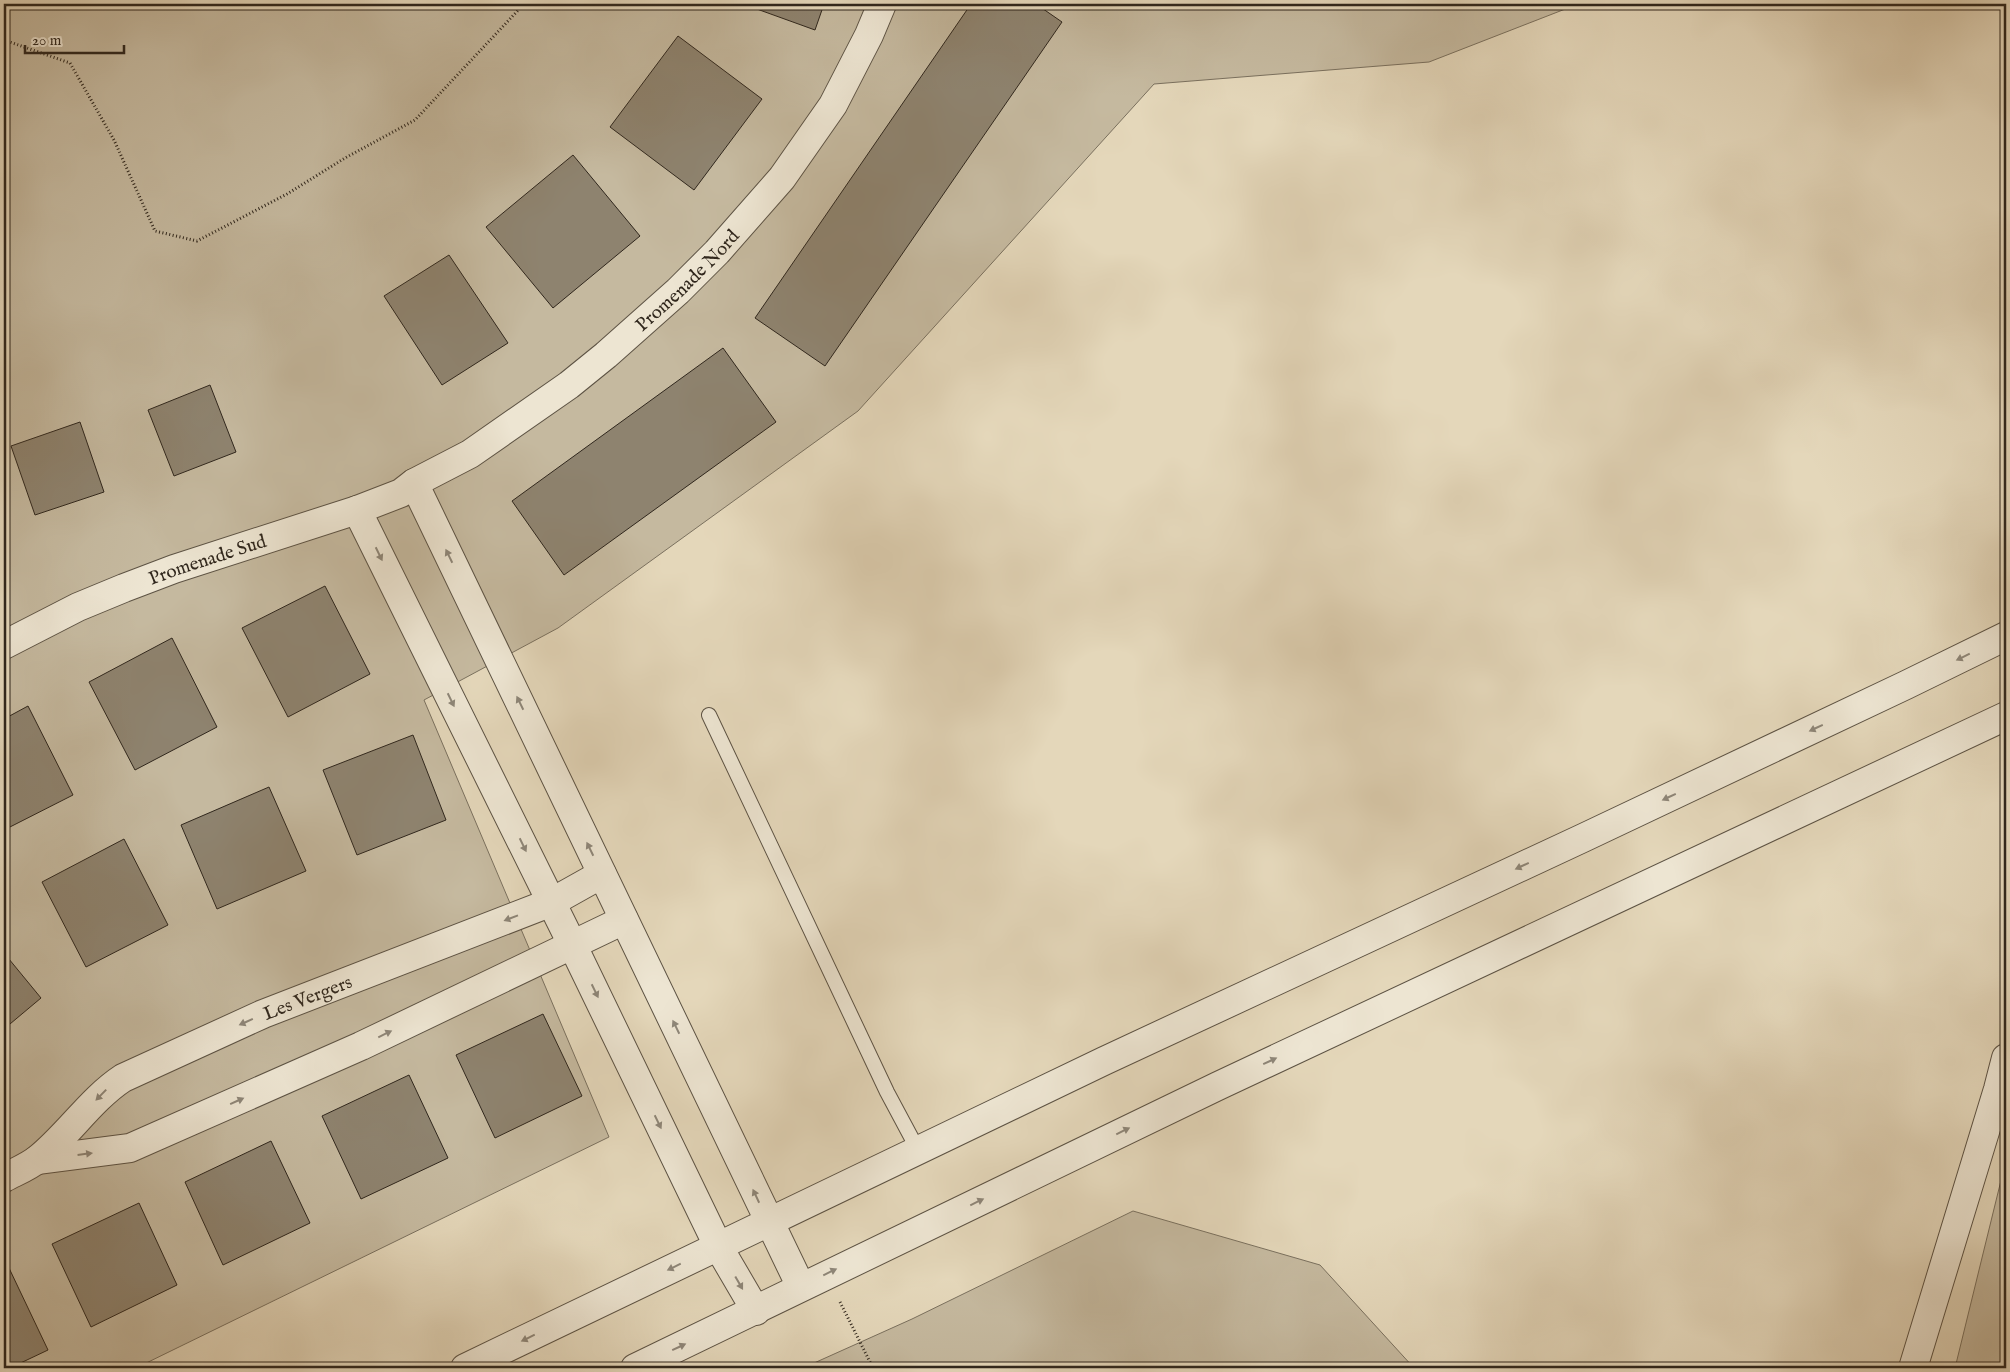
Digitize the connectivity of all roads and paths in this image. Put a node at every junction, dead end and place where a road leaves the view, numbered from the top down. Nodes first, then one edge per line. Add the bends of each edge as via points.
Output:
1 (524, 4) edge
2 (882, 4) edge
3 (4, 40) edge
4 (414, 483) junction
5 (357, 510) junction
6 (2006, 636) edge
7 (4, 645) edge
8 (709, 715) dead end
9 (2006, 716) edge
10 (602, 874) junction
11 (552, 902) junction
12 (624, 920) junction
13 (572, 944) junction
14 (2006, 1058) edge
15 (918, 1150) junction
16 (37, 1160) junction
17 (4, 1178) edge
18 (769, 1223) junction
19 (718, 1246) junction
20 (827, 1274) junction
21 (801, 1287) junction
22 (756, 1311) junction
23 (465, 1368) edge
24 (634, 1368) edge
25 (873, 1368) edge
26 (1913, 1368) edge

1 - 3 path via 415,120 287,194 197,241 155,231 114,140 70,63
2 - 4 street, Promenade Nord via 852,71 823,120 782,178 717,252 569,385 470,454
4 - 5 street, Promenade Sud via 401,493
10 -> 4 street
5 - 7 street, Promenade Sud via 124,588 78,607
5 -> 11 street
6 -> 15 street
8 - 15 lane via 887,1092
20 -> 9 street via 1218,1086
10 - 11 street, Les Vergers
10 - 12 street
11 - 13 street
11 -> 16 street, Les Vergers via 263,1014 123,1078 109,1087
12 - 13 street, Les Vergers
18 -> 12 street
16 -> 13 street, Les Vergers via 130,1148 361,1046
13 -> 19 street
14 - 26 street
15 - 18 street
16 - 17 street, Les Vergers
18 - 19 street
18 - 21 street
19 -> 22 street
19 -> 23 street
20 - 21 street
20 - 25 path
21 - 22 street
24 -> 22 street

